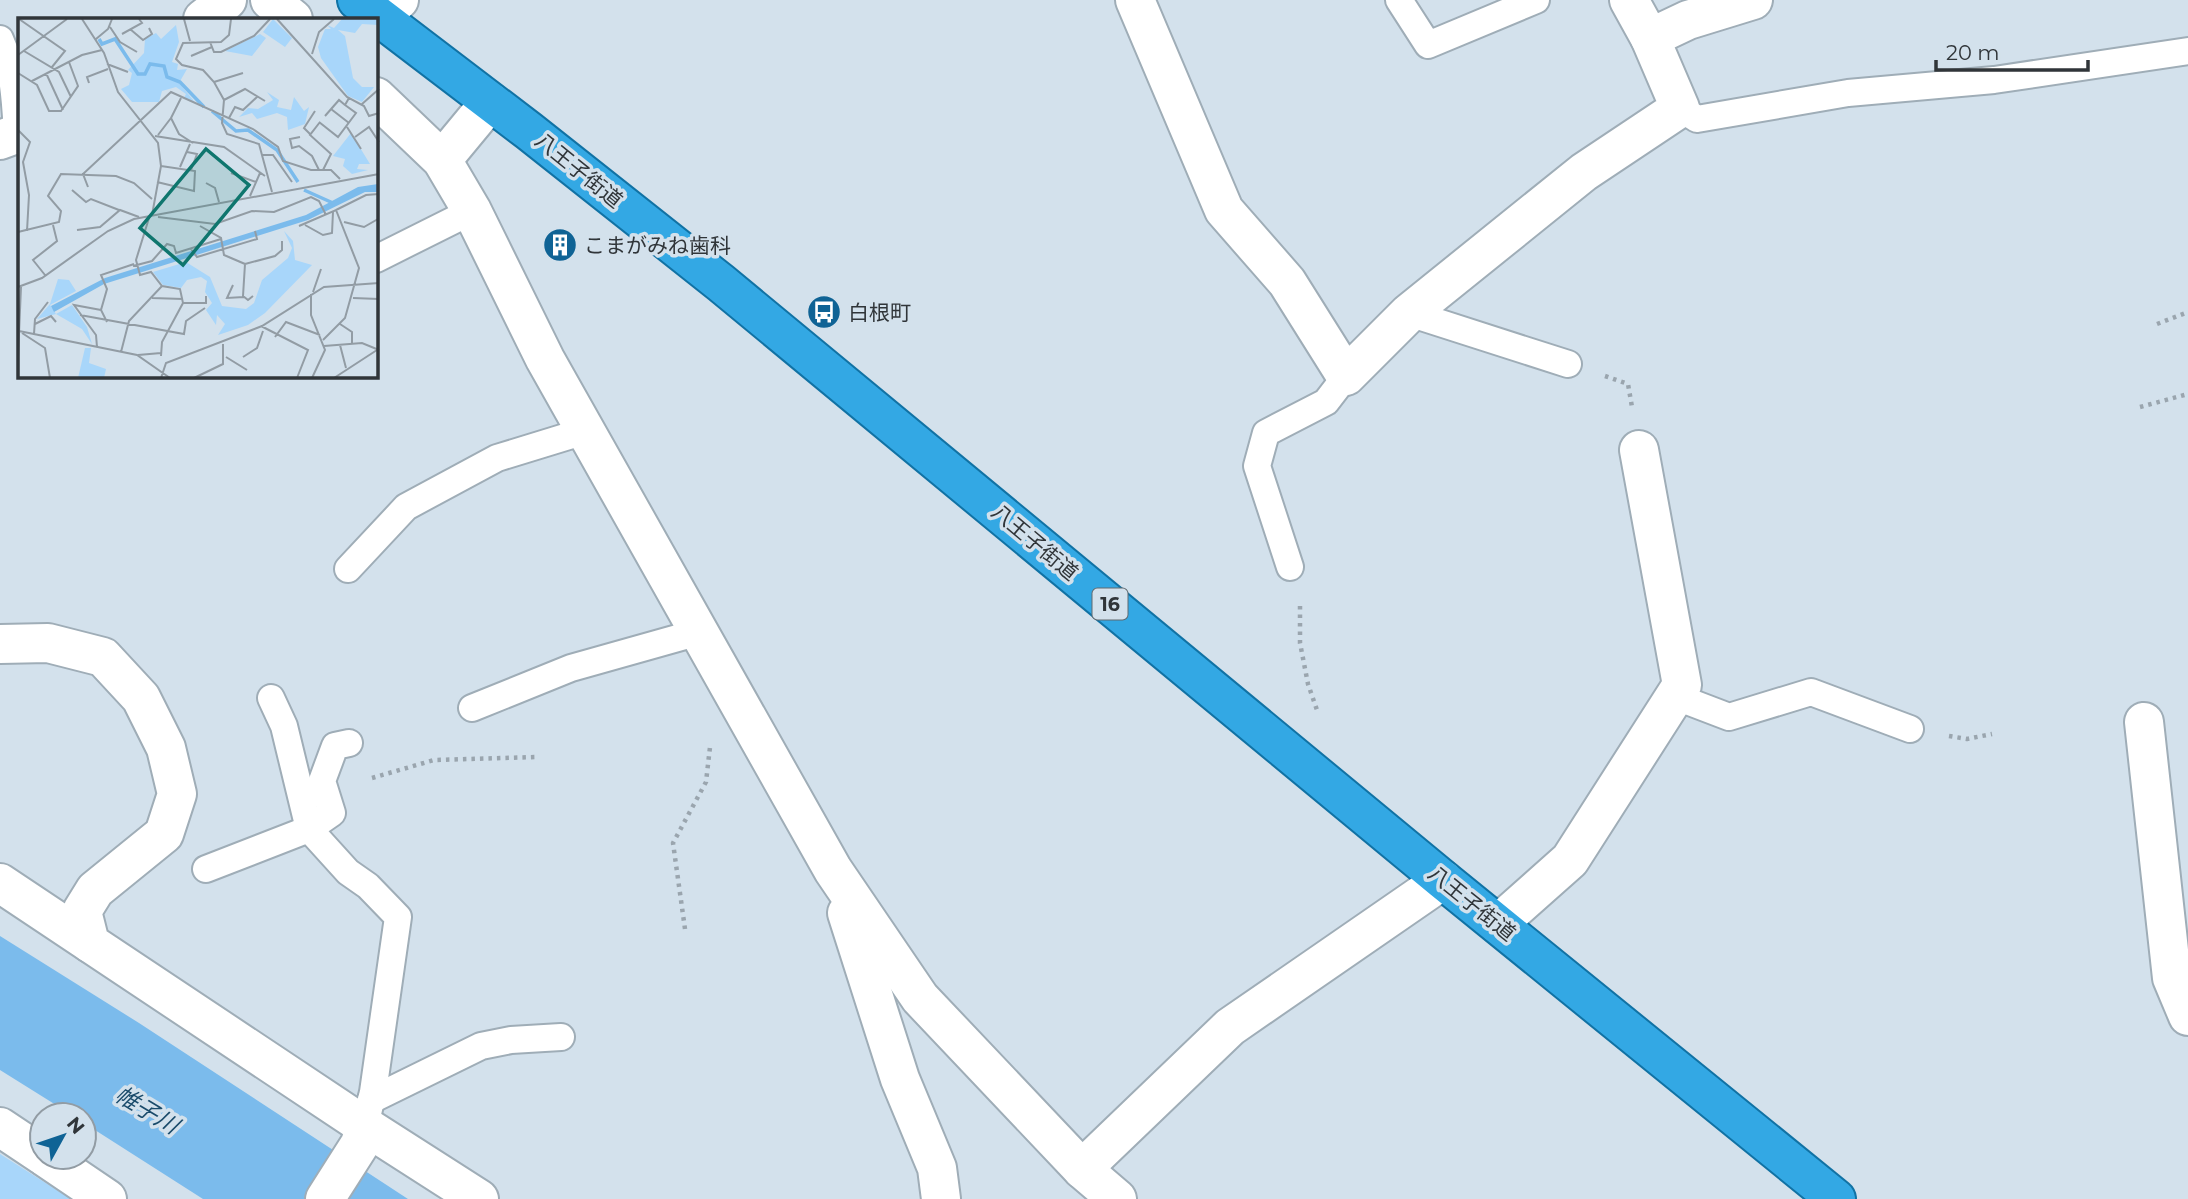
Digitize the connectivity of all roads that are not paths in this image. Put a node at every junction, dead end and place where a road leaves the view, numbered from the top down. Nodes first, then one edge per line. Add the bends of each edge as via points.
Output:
1 (227, 0) edge
2 (270, 0) edge
3 (1135, 0) edge
4 (1399, 0) edge
5 (1536, 0) edge
6 (1629, 0) edge
7 (1753, 0) edge
8 (378, 6) edge
9 (204, 18) edge
10 (292, 18) edge
11 (1650, 38) junction
12 (0, 39) edge
13 (2188, 51) edge
14 (378, 99) edge
15 (490, 102) junction
16 (1680, 108) junction
17 (12, 136) edge
18 (442, 160) junction
19 (472, 211) junction
20 (378, 258) edge
21 (1409, 313) junction
22 (1568, 363) road end
23 (1346, 376) junction
24 (585, 430) junction
25 (1639, 450) road end
26 (1290, 567) road end
27 (348, 569) dead end
28 (699, 632) junction
29 (0, 644) edge
30 (1674, 696) junction
31 (271, 698) dead end
32 (472, 708) dead end
33 (2144, 722) dead end
34 (1910, 729) dead end
35 (349, 743) dead end
36 (309, 830) junction
37 (206, 869) dead end
38 (833, 870) junction
39 (1443, 880) junction
40 (0, 883) edge
41 (1498, 924) junction
42 (90, 943) junction
43 (2180, 978) edge
44 (2188, 1016) edge
45 (561, 1037) dead end
46 (365, 1123) junction
47 (0, 1127) edge
48 (28, 1146) edge
49 (65, 1171) edge
50 (1099, 1188) edge
51 (107, 1199) edge
52 (325, 1199) edge
53 (479, 1199) edge
54 (941, 1199) edge
55 (1836, 1199) edge

1 - 9 street
2 - 10 street
3 - 23 street via 1224,210 1287,282
4 - 5 lane via 1428,46
6 - 11 street
7 - 11 street via 1688,20
8 - 15 highway, 八王子街道 / 16
11 - 16 street
12 - 17 lane via 14,86
13 - 16 lane via 1994,80 1848,93 1697,119
14 - 18 street
15 - 18 street
15 - 39 highway, 八王子街道 / 16 via 815,361
16 - 21 street via 1584,172
18 - 19 street
19 - 20 lane
19 - 24 street
21 - 22 lane
21 - 23 street
23 - 26 lane via 1326,402 1266,433 1261,450 1257,466
24 - 27 lane via 497,458 406,507
24 - 28 street
25 - 30 street via 1682,685
28 - 32 lane via 571,668
28 - 38 street
29 - 42 street via 48,643 103,657 141,698 166,748 177,794 164,834 95,890 82,911
30 - 34 lane via 1730,717 1811,692
30 - 41 street via 1570,860
31 - 36 lane via 284,726
33 - 43 street
35 - 36 lane via 335,746 322,781 332,813
36 - 37 lane
36 - 46 lane via 398,917
38 - 50 street via 920,998
38 - 54 street via 900,1079 937,1168
39 - 41 highway, 八王子街道 / 16
39 - 50 street via 1230,1027
40 - 42 street
41 - 55 highway, 八王子街道 / 16
42 - 46 street
43 - 44 street
45 - 46 lane via 481,1046
46 - 52 street
46 - 53 street
47 - 48 street
49 - 51 street

